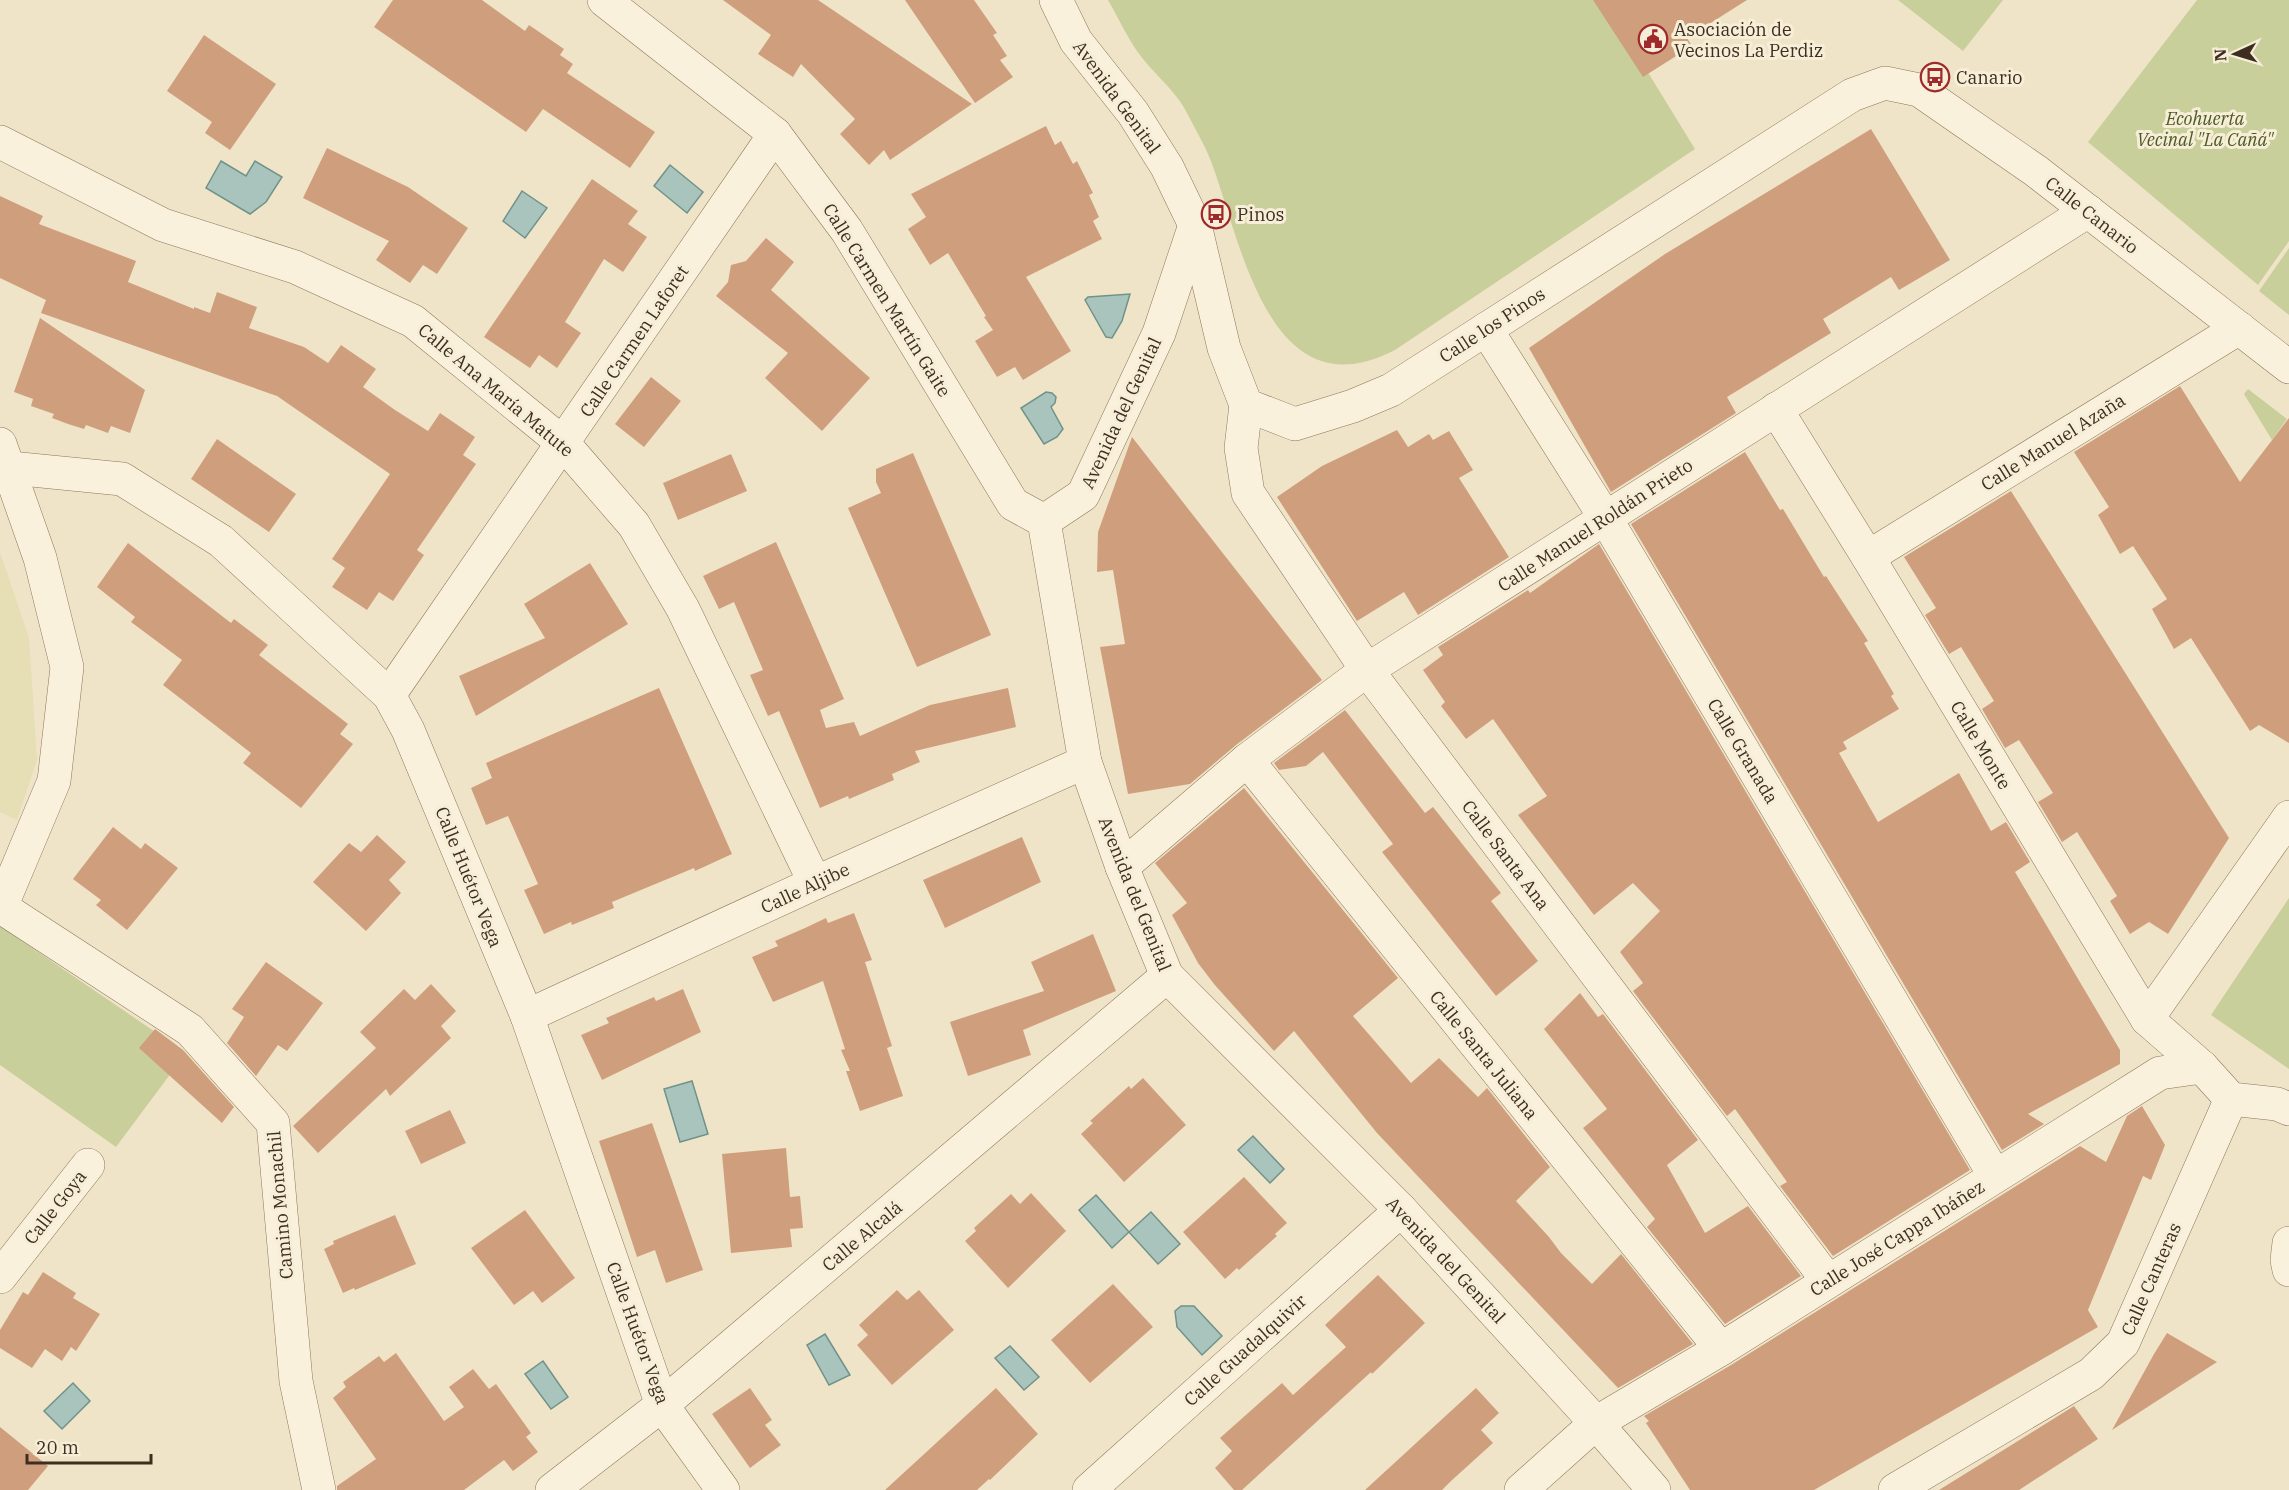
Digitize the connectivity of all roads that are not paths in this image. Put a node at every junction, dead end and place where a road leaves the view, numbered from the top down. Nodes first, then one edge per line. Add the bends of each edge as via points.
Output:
1 (604, 0) edge
2 (1056, 0) edge
3 (1885, 83) joint
4 (775, 134) junction
5 (0, 142) edge
6 (2088, 211) junction
7 (1195, 225) junction
8 (2239, 328) junction
9 (1486, 329) junction
10 (2289, 367) edge
11 (1246, 405) junction
12 (1776, 409) junction
13 (563, 443) junction
14 (3, 460) edge
15 (1606, 519) junction
16 (1044, 521) junction
17 (1868, 557) junction
18 (1367, 670) junction
19 (389, 695) junction
20 (1247, 760) junction
21 (1085, 762) junction
22 (2289, 817) edge
23 (1122, 867) junction
24 (815, 883) junction
25 (1, 907) edge
26 (1167, 976) junction
27 (527, 1016) junction
28 (2147, 1019) junction
29 (2202, 1068) junction
30 (2231, 1099) junction
31 (2289, 1109) edge
32 (88, 1165) dead end
33 (1995, 1176) junction
34 (1401, 1210) junction
35 (2289, 1243) edge
36 (2289, 1270) edge
37 (0, 1277) edge
38 (1828, 1281) junction
39 (1721, 1349) junction
40 (662, 1405) junction
41 (1596, 1423) junction
42 (320, 1490) edge
43 (552, 1490) edge
44 (723, 1490) edge
45 (1089, 1490) edge
46 (1521, 1490) edge
47 (1654, 1490) edge
48 (1895, 1490) edge

1 - 4 street, Calle Carmen Martín Gaite
2 - 7 street, Avenida Genital via 1076,41 1133,113 1167,167
3 - 6 street, Calle Canario via 1919,90
3 - 9 street, Calle los Pinos via 1852,95
4 - 13 street, Calle Carmen Laforet
4 - 16 street, Calle Carmen Martín Gaite via 847,231 1013,504
5 - 13 street, Calle Ana María Matute via 163,225 295,267 413,321
6 - 8 street, Calle Canario
6 - 12 street, Calle Manuel Roldán Prieto
7 - 11 street via 1224,348
7 - 16 street, Avenida del Genital via 1159,333 1083,495
8 - 10 street, Calle Canario
8 - 17 street, Calle Manuel Azaña
9 - 11 street, Calle los Pinos via 1391,390 1353,406 1295,424
9 - 15 street, Calle Granada
11 - 18 street, Calle Santa Ana via 1241,448 1248,493
12 - 15 street, Calle Manuel Roldán Prieto
12 - 17 street, Calle Monte
13 - 19 street, Calle Carmen Laforet
13 - 24 street, Calle Ana María Matute via 634,525 683,609
14 - 19 street, Calle Huétor Vega via 122,479 221,541
14 - 25 street via 40,558 67,667 54,782
15 - 18 street, Calle Manuel Roldán Prieto
15 - 33 street, Calle Granada
16 - 21 street, Avenida del Genital
17 - 28 street, Calle Monte
18 - 20 street, Calle Manuel Roldán Prieto
18 - 38 street, Calle Santa Ana
19 - 27 street, Calle Huétor Vega via 415,747
20 - 23 street, Calle Manuel Roldán Prieto
20 - 39 street, Calle Santa Juliana
21 - 23 street, Avenida del Genital
21 - 24 street, Calle Aljibe
22 - 28 street
23 - 26 street, Avenida del Genital
24 - 27 street, Calle Aljibe
25 - 42 street, Camino Monachil via 190,1030 273,1123 296,1381
26 - 34 street, Avenida del Genital
26 - 40 street, Calle Alcalá
27 - 40 street, Calle Huétor Vega
28 - 29 street, Calle Monte
29 - 30 street, Calle Monte
29 - 33 street, Calle José Cappa Ibáñez via 2160,1073
30 - 31 street
30 - 48 street, Calle Canteras via 2123,1343 2091,1374
32 - 37 street, Calle Goya
33 - 38 street, Calle José Cappa Ibáñez
34 - 41 street, Avenida del Genital
34 - 45 street, Calle Guadalquivir
35 - 36 street
38 - 39 street, Calle José Cappa Ibáñez
39 - 41 street, Calle José Cappa Ibáñez
40 - 43 street, Calle Alcalá
40 - 44 street, Calle Huétor Vega
41 - 46 street, Calle José Cappa Ibáñez
41 - 47 street, Avenida del Genital

